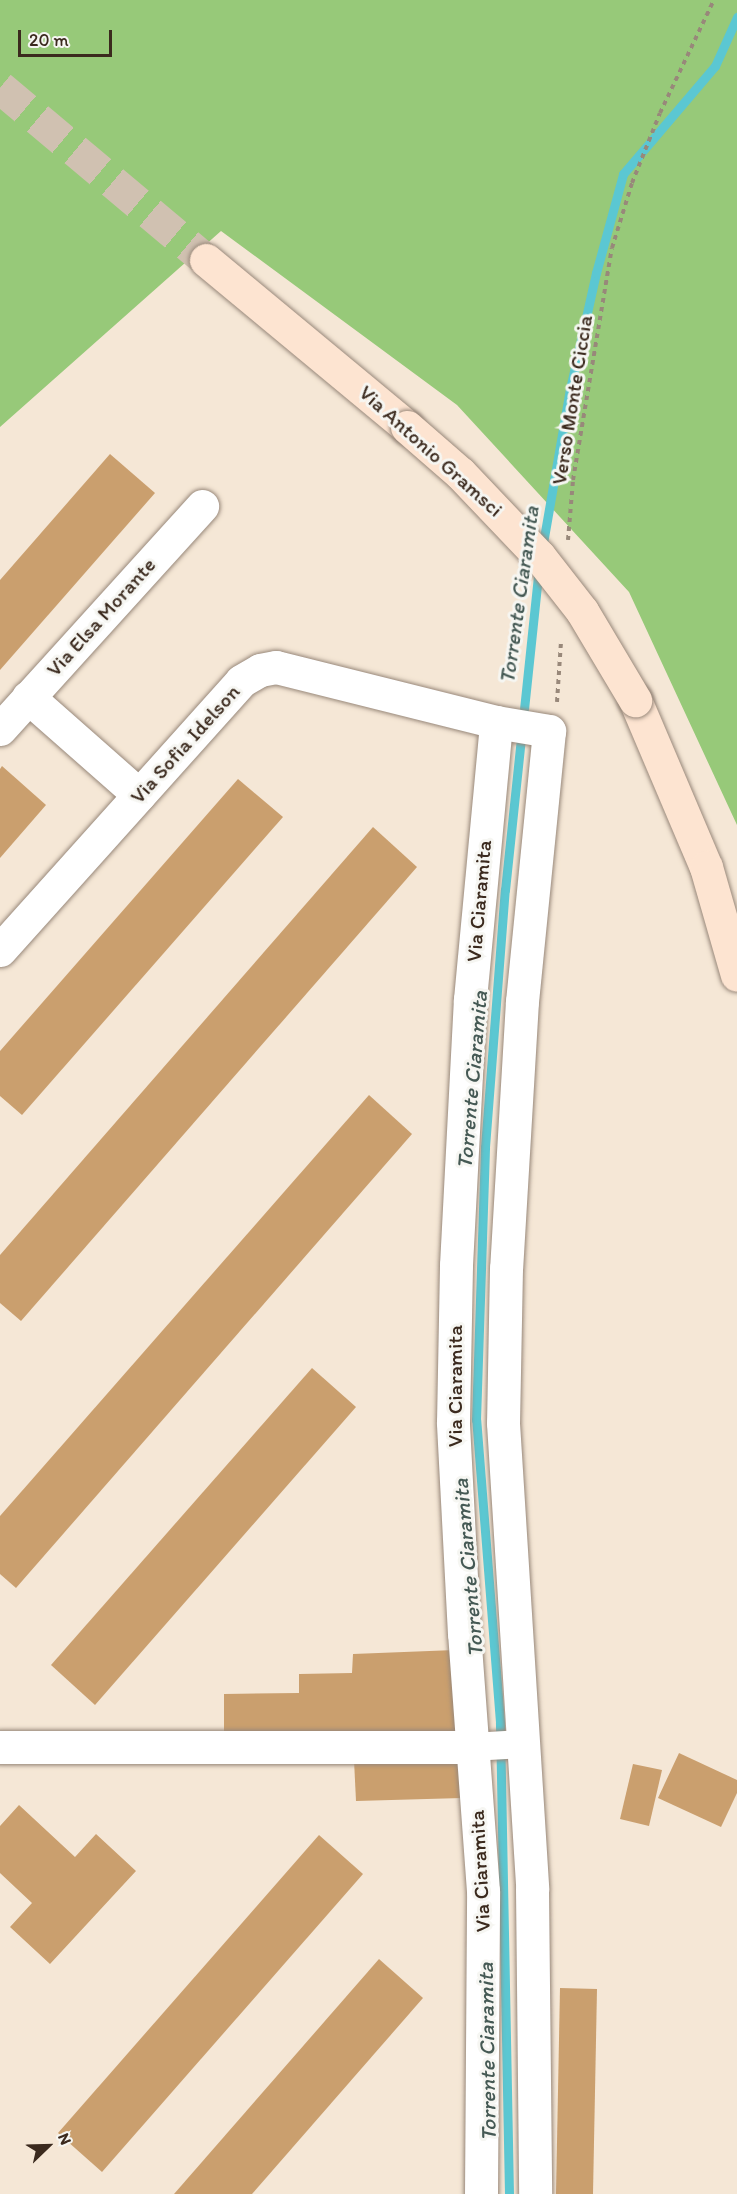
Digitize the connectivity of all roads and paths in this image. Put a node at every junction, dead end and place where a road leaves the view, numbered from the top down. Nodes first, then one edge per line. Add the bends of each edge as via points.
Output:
1 (714, 0) edge
2 (206, 260) tunnel mouth
3 (202, 506) dead end
4 (568, 549) dead end
5 (562, 630) dead end
6 (28, 697) junction
7 (496, 722) junction
8 (0, 729) edge
9 (549, 731) junction
10 (139, 795) junction
11 (0, 950) edge
12 (737, 975) edge
13 (514, 1627) junction
14 (464, 1634) junction
15 (522, 1744) junction
16 (0, 1747) edge
17 (472, 1747) junction
18 (481, 2194) edge
19 (535, 2194) edge

1 - 4 path, Verso Monte Ciccia via 660,113 612,248 573,480
2 - 12 main road, Via Antonio Gramsci, bridge via 460,473 540,555 582,611 635,700 684,810 706,867
3 - 6 street, Via Elsa Morante
5 - 9 path via 556,710
6 - 8 street, Via Elsa Morante
6 - 10 street
7 - 9 street, Via Sofia Idelson
7 - 10 street, Via Sofia Idelson via 276,667 260,670 241,681
7 - 14 street, Via Ciaramita via 470,999 456,1265 453,1422
9 - 13 street via 522,1000 506,1268 503,1423
10 - 11 street, Via Sofia Idelson
13 - 14 street
13 - 15 street
14 - 17 street, Via Ciaramita
15 - 17 street
15 - 19 street via 531,1889
16 - 17 street
17 - 18 street, Via Ciaramita via 483,1891

